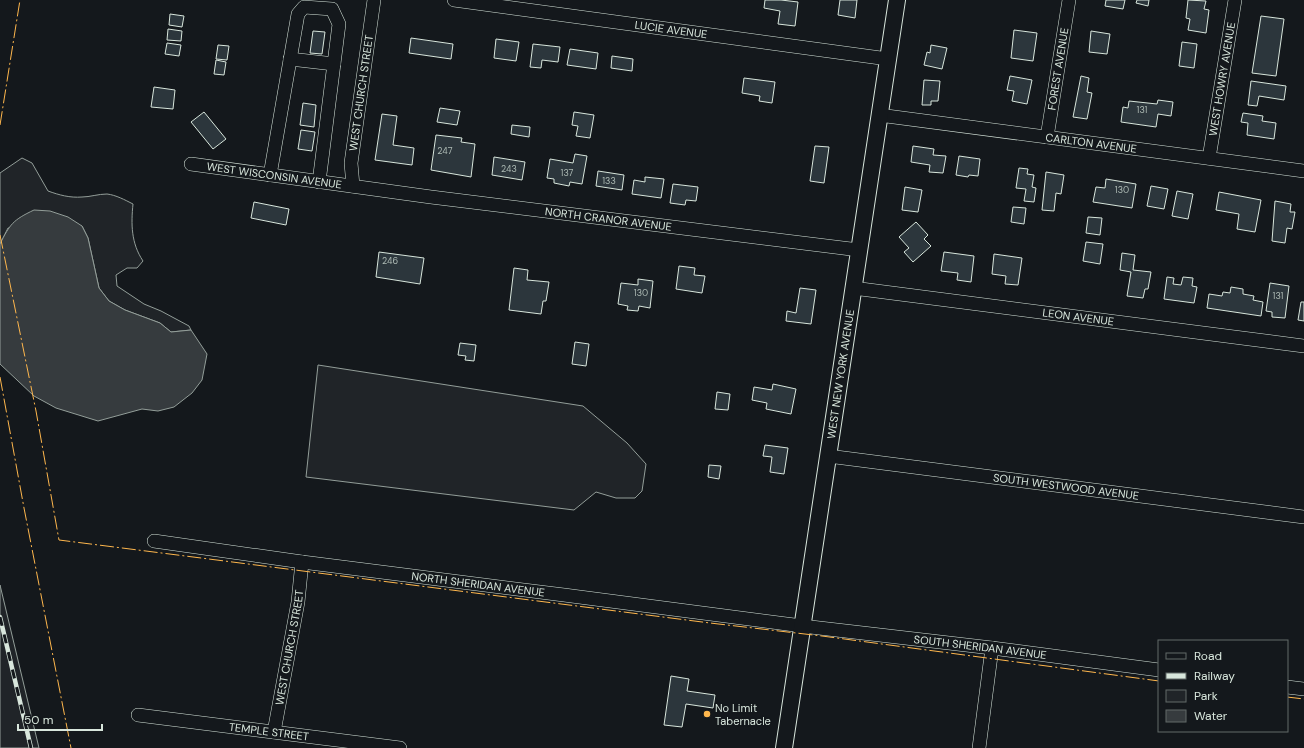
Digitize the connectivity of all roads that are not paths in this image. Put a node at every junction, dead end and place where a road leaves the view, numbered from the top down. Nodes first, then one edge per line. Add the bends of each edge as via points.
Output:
1 (374, 0) edge
2 (454, 0) edge
3 (897, 0) edge
4 (1069, 0) edge
5 (1235, 0) edge
6 (290, 59) junction
7 (888, 59) junction
8 (334, 64) junction
9 (879, 115) junction
10 (1047, 137) junction
11 (1209, 158) junction
12 (191, 164) dead end
13 (1304, 171) edge
14 (270, 175) junction
15 (319, 182) junction
16 (356, 186) junction
17 (859, 250) junction
18 (853, 288) junction
19 (1304, 346) edge
20 (828, 456) junction
21 (1304, 517) edge
22 (154, 541) dead end
23 (302, 562) junction
24 (802, 626) junction
25 (992, 648) junction
26 (1158, 670) edge
27 (1288, 687) edge
28 (1304, 689) edge
29 (138, 715) dead end
30 (274, 732) junction
31 (400, 748) edge
32 (784, 748) edge
33 (979, 748) edge

1 - 16 street, WEST CHURCH STREET via 351,163
2 - 7 street, LUCIE AVENUE
3 - 7 main road, WEST NEW YORK AVENUE
4 - 10 street, FOREST AVENUE
5 - 11 street, WEST HOWRY AVENUE
6 - 8 street
6 - 8 street via 298,14 304,7 332,9 339,24
6 - 14 street
7 - 9 main road, WEST NEW YORK AVENUE
8 - 15 street
9 - 10 street, CARLTON AVENUE
9 - 17 main road, WEST NEW YORK AVENUE
10 - 11 street, CARLTON AVENUE
11 - 13 street, CARLTON AVENUE
12 - 14 street, WEST WISCONSIN AVENUE
14 - 15 street, WEST WISCONSIN AVENUE
15 - 16 street, WEST WISCONSIN AVENUE
16 - 17 street, NORTH CRANOR AVENUE
17 - 18 main road, WEST NEW YORK AVENUE
18 - 19 street, LEON AVENUE
18 - 20 main road, WEST NEW YORK AVENUE
20 - 21 street, SOUTH WESTWOOD AVENUE
20 - 24 main road, WEST NEW YORK AVENUE
22 - 23 street, NORTH SHERIDAN AVENUE
23 - 24 street, NORTH SHERIDAN AVENUE
23 - 30 street, WEST CHURCH STREET via 298,602
24 - 25 street, SOUTH SHERIDAN AVENUE
24 - 32 main road, WEST NEW YORK AVENUE
25 - 26 street, SOUTH SHERIDAN AVENUE
25 - 33 street
27 - 28 street
29 - 30 street, TEMPLE STREET
30 - 31 street, TEMPLE STREET

